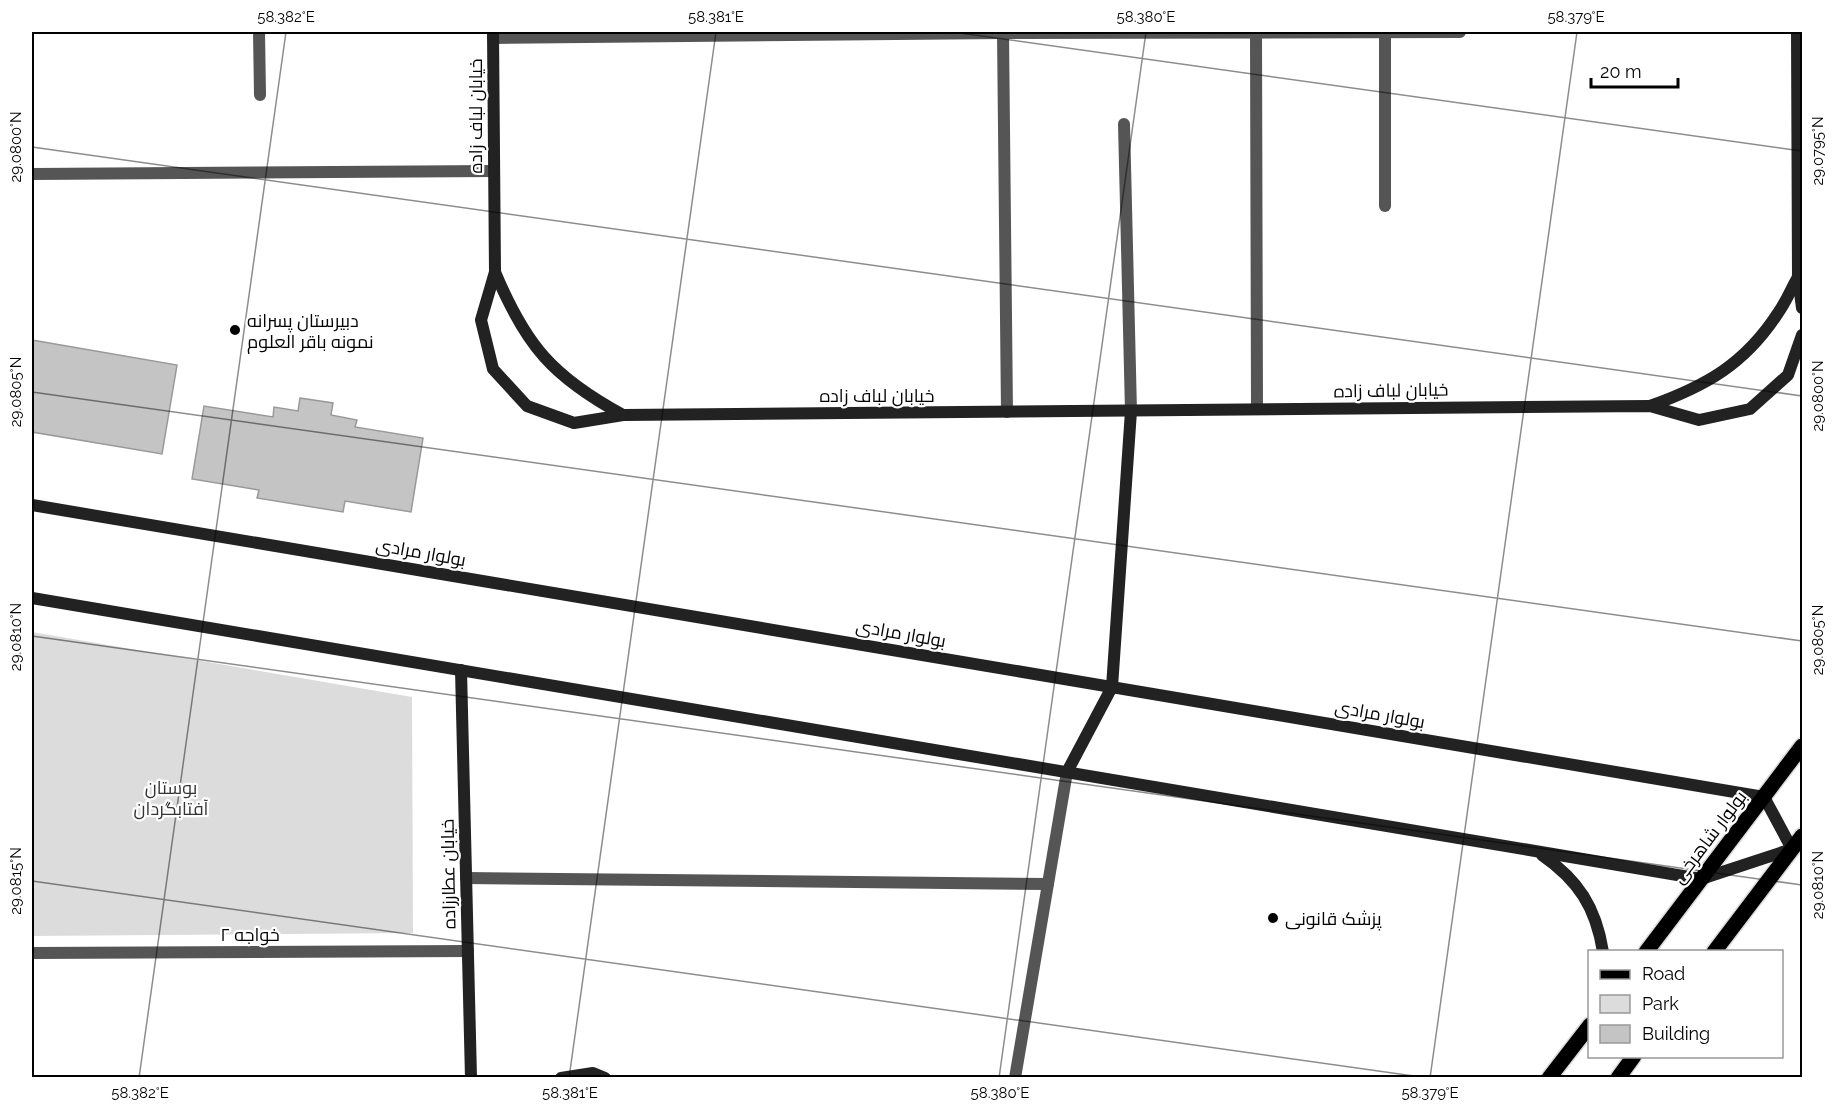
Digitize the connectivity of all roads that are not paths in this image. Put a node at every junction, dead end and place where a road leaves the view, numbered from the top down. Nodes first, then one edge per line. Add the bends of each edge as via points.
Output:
1 (259, 32) edge
2 (1385, 32) edge
3 (1460, 32) edge
4 (1797, 32) edge
5 (1003, 33) edge
6 (1256, 33) junction
7 (493, 35) edge
8 (260, 95) dead end
9 (1124, 124) dead end
10 (1800, 156) edge
11 (494, 171) junction
12 (32, 174) edge
13 (1385, 206) dead end
14 (495, 272) junction
15 (1798, 277) junction
16 (1803, 308) edge
17 (1803, 335) edge
18 (1650, 406) junction
19 (1257, 409) junction
20 (1131, 411) junction
21 (1007, 412) junction
22 (623, 415) junction
23 (32, 505) edge
24 (32, 598) edge
25 (462, 670) junction
26 (1112, 687) junction
27 (1803, 746) edge
28 (1067, 772) junction
29 (1764, 797) junction
30 (1803, 836) edge
31 (1792, 849) junction
32 (1539, 853) junction
33 (466, 878) junction
34 (1701, 879) junction
35 (1048, 884) junction
36 (1603, 950) edge
37 (1647, 950) edge
38 (1715, 950) edge
39 (468, 951) junction
40 (32, 953) edge
41 (1588, 1026) edge
42 (1632, 1058) edge
43 (471, 1077) edge
44 (561, 1077) edge
45 (605, 1077) edge
46 (1014, 1077) edge
47 (1549, 1077) edge
48 (1618, 1077) edge

1 - 8 street
2 - 3 street
2 - 6 street
2 - 13 street
4 - 10 street, خیابان لباف زاده
5 - 6 street
5 - 7 street
5 - 21 street
6 - 19 street
7 - 11 street, خیابان لباف زاده
9 - 20 street
10 - 15 street, خیابان لباف زاده
11 - 12 street
11 - 14 street, خیابان لباف زاده
14 - 22 street, خیابان لباف زاده via 510,309 531,342 558,372
14 - 22 street, خیابان لباف زاده via 482,320 493,369 526,406 574,423
15 - 16 street, خیابان لباف زاده
15 - 18 street, خیابان لباف زاده via 1779,313 1754,345 1723,371 1688,392
17 - 18 street, خیابان لباف زاده via 1788,375 1750,409 1699,420
18 - 19 street, خیابان لباف زاده
19 - 20 street, خیابان لباف زاده
20 - 21 street, خیابان لباف زاده
20 - 26 street
21 - 22 street, خیابان لباف زاده
23 - 26 street, بولوار مرادی
24 - 25 street
25 - 28 street
25 - 33 street, خیابان عطارزاده
26 - 28 street
26 - 29 street, بولوار مرادی
27 - 29 main road, بولوار شاهرخی
28 - 32 street
28 - 35 street
29 - 31 street
29 - 34 main road, بولوار شاهرخی
30 - 31 main road
31 - 34 street
31 - 38 main road
32 - 34 street
32 - 36 street via 1578,886 1591,908
33 - 35 street
33 - 39 street, خیابان عطارزاده
34 - 37 main road, بولوار شاهرخی
35 - 46 street
39 - 40 street, خواجه ۲
39 - 43 street, خیابان عطارزاده
41 - 47 main road
42 - 48 main road
44 - 45 street via 593,1073

